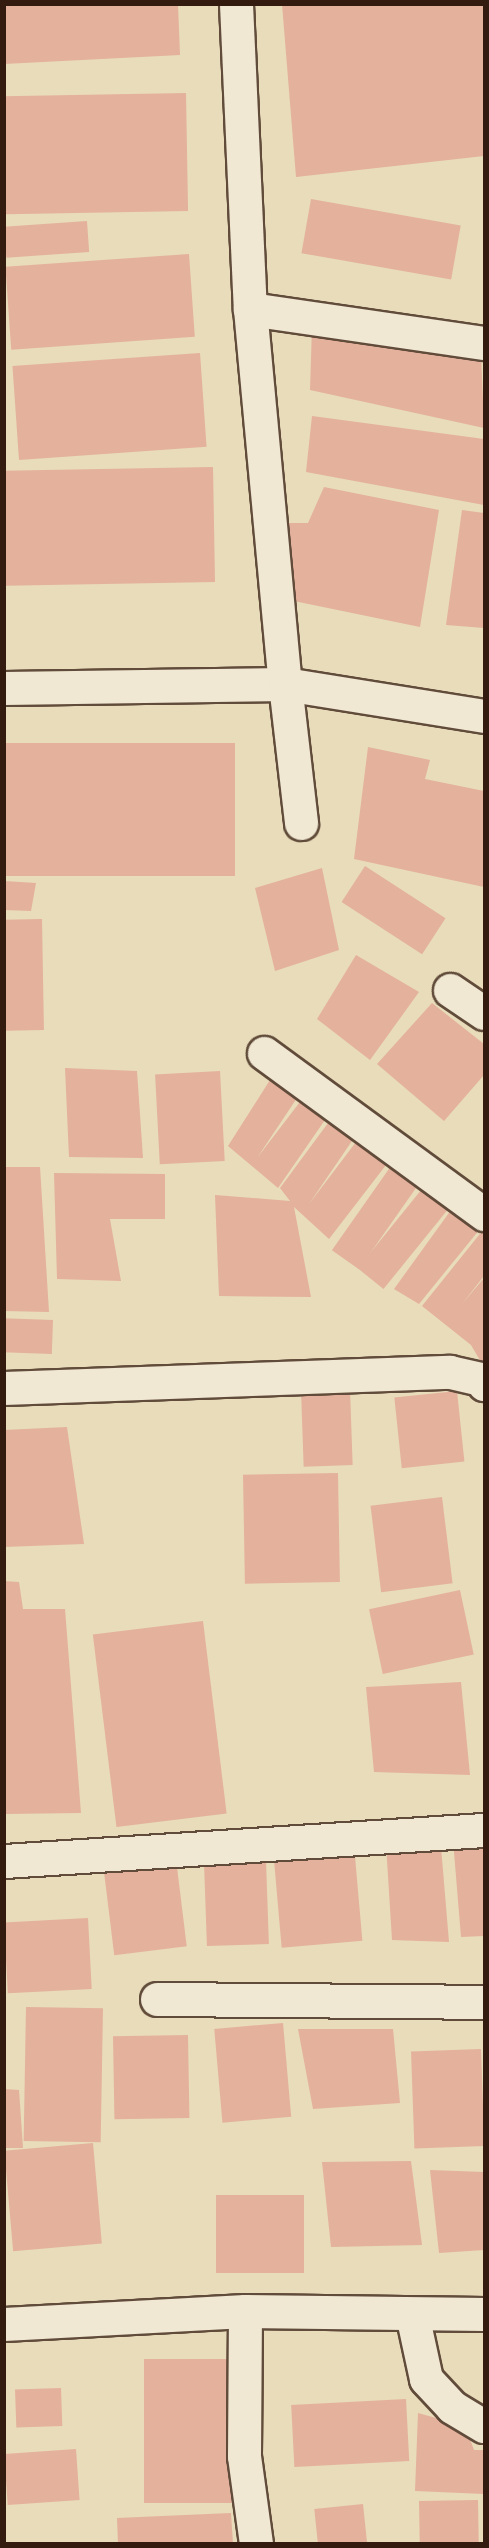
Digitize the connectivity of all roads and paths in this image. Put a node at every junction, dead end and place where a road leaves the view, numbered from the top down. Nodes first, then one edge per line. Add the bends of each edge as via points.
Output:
1 (236, 4) edge
2 (250, 309) junction
3 (484, 343) edge
4 (285, 684) junction
5 (4, 688) edge
6 (484, 716) edge
7 (301, 823) dead end
8 (450, 990) dead end
9 (484, 1012) edge
10 (264, 1053) dead end
11 (484, 1214) edge
12 (484, 1384) edge
13 (4, 1388) edge
14 (484, 1830) edge
15 (4, 1861) edge
16 (157, 1999) dead end
17 (484, 2002) edge
18 (245, 2311) junction
19 (411, 2314) junction
20 (484, 2314) edge
21 (4, 2324) edge
22 (484, 2426) edge
23 (256, 2544) edge

1 - 2 street
2 - 3 street
2 - 4 street
4 - 5 street
4 - 6 street
4 - 7 street
8 - 9 street
10 - 11 street
12 - 13 street via 481,1379 450,1372
14 - 15 street
16 - 17 street
18 - 19 street
18 - 21 street
18 - 23 street via 244,2456
19 - 20 street
19 - 22 street via 426,2379 452,2407

